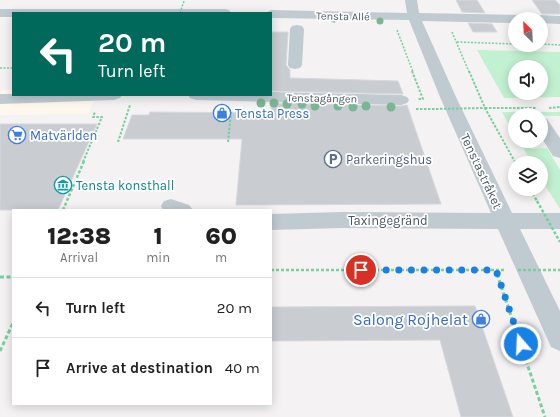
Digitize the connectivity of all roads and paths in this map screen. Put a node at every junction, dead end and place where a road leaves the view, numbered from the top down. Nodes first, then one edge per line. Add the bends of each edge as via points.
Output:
1 (184, 0) edge
2 (413, 9) edge
3 (180, 12) edge
4 (0, 13) edge
5 (12, 13) edge
6 (272, 14) edge
7 (372, 16) junction
8 (508, 18) edge
9 (548, 19) edge
10 (560, 20) edge
11 (395, 24) dead end
12 (313, 29) dead end
13 (375, 31) dead end
14 (453, 35) dead end
15 (457, 42) junction
16 (508, 44) edge
17 (548, 44) edge
18 (560, 45) edge
19 (295, 65) dead end
20 (0, 68) edge
21 (12, 68) edge
22 (76, 96) edge
23 (102, 96) edge
24 (232, 96) edge
25 (0, 99) edge
26 (401, 100) joint
27 (131, 102) dead end
28 (485, 108) junction
29 (560, 108) edge
30 (432, 109) dead end
31 (508, 110) edge
32 (548, 111) edge
33 (548, 127) edge
34 (118, 142) dead end
35 (228, 142) dead end
36 (560, 152) edge
37 (512, 156) edge
38 (534, 196) edge
39 (63, 209) edge
40 (505, 221) junction
41 (560, 221) edge
42 (272, 222) edge
43 (560, 242) edge
44 (272, 270) edge
45 (496, 270) junction
46 (560, 270) edge
47 (0, 277) edge
48 (12, 277) edge
49 (12, 325) edge
50 (560, 339) edge
51 (0, 351) edge
52 (545, 417) edge

1 - 3 path, bridge
2 - 7 street, Tensta Allé
2 - 8 street, Tensta Allé via 445,16
2 - 40 street, Tenstastråket via 448,97
4 - 5 street
6 - 7 street, Tensta Allé
7 - 13 street
9 - 10 street
11 - 26 path via 423,99
12 - 19 street via 290,29
14 - 15 path
15 - 16 path
15 - 28 path
17 - 18 path
20 - 21 path
22 - 25 street
23 - 39 path via 92,116 102,117
24 - 26 street, Tenstagången
24 - 35 path
27 - 34 path
28 - 30 path, bridge
28 - 31 path
28 - 37 path
29 - 32 path
33 - 36 street
38 - 43 path, bridge
40 - 41 street, Taxingegränd
40 - 42 street, Taxingegränd via 341,212
40 - 50 street, Tenstastråket
44 - 45 path
45 - 46 path, bridge
45 - 52 path
47 - 48 path
49 - 51 path

